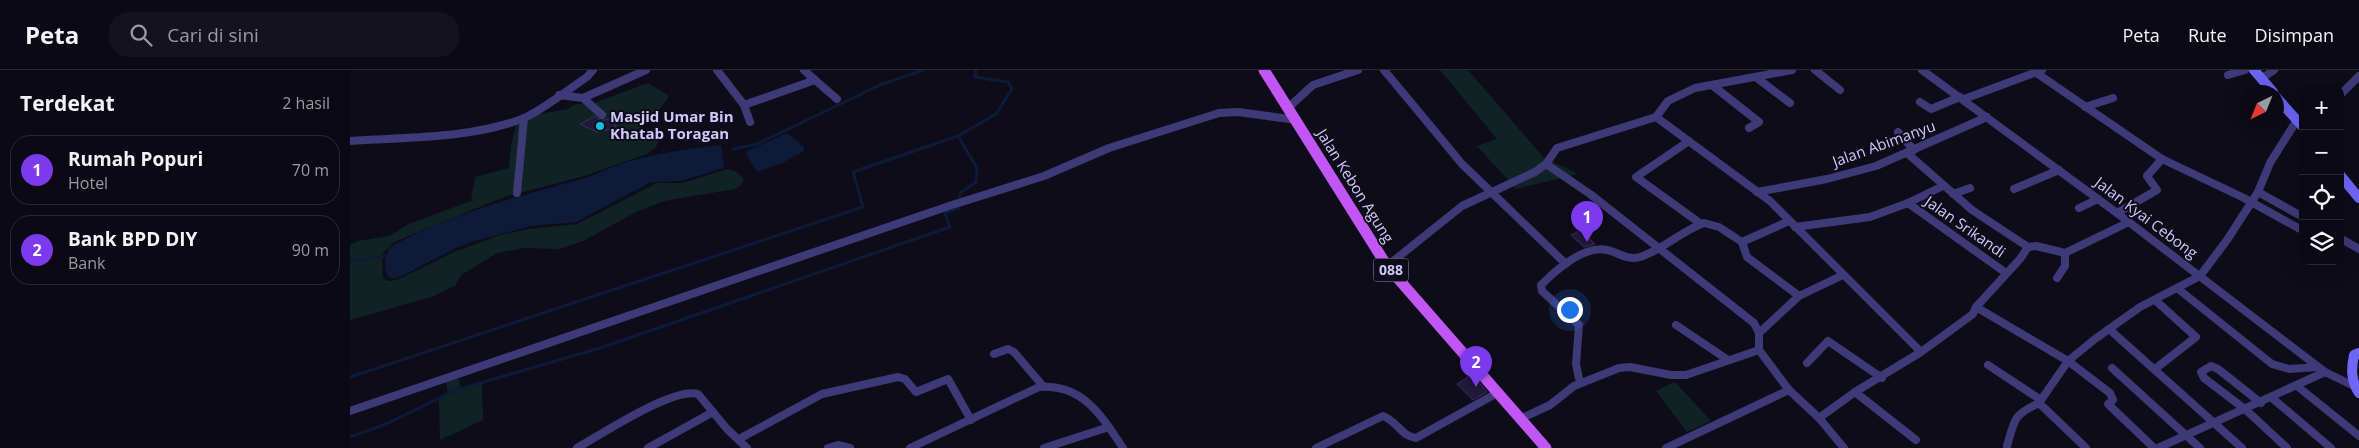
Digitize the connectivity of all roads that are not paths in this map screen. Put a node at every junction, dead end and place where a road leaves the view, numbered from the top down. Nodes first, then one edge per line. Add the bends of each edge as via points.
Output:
1 (593, 70) edge
2 (646, 70) edge
3 (717, 70) edge
4 (804, 70) edge
5 (1264, 70) edge
6 (1358, 70) edge
7 (1384, 70) edge
8 (1792, 70) edge
9 (1815, 70) edge
10 (1922, 70) edge
11 (2245, 70) edge
12 (2254, 70) edge
13 (2274, 70) edge
14 (2039, 71) edge
15 (2228, 75) dead end
16 (2359, 76) edge
17 (1756, 78) junction
18 (2261, 79) junction
19 (815, 80) junction
20 (1712, 85) junction
21 (2267, 85) edge
22 (1840, 90) dead end
23 (2344, 91) edge
24 (559, 95) junction
25 (583, 98) junction
26 (1962, 98) junction
27 (2113, 98) dead end
28 (836, 99) dead end
29 (1920, 102) dead end
30 (1790, 103) dead end
31 (744, 105) junction
32 (2284, 105) edge
33 (1289, 107) junction
34 (2085, 107) junction
35 (602, 115) dead end
36 (1988, 116) junction
37 (1656, 117) junction
38 (524, 118) junction
39 (1297, 120) junction
40 (750, 122) dead end
41 (2299, 123) edge
42 (2299, 125) edge
43 (1749, 128) dead end
44 (1898, 132) dead end
45 (350, 141) edge
46 (1689, 142) junction
47 (1911, 152) junction
48 (2162, 159) junction
49 (1546, 164) junction
50 (2059, 170) junction
51 (2344, 180) edge
52 (1943, 186) junction
53 (1970, 188) dead end
54 (2014, 189) dead end
55 (1491, 190) junction
56 (1757, 192) junction
57 (2258, 192) junction
58 (517, 193) dead end
59 (1953, 194) junction
60 (2359, 198) edge
61 (2098, 199) junction
62 (2251, 202) junction
63 (1908, 203) junction
64 (2079, 208) dead end
65 (2117, 213) junction
66 (2299, 215) edge
67 (2128, 222) junction
68 (1701, 224) junction
69 (1792, 224) junction
70 (2299, 228) edge
71 (2344, 240) edge
72 (1742, 242) junction
73 (2028, 247) junction
74 (1660, 249) junction
75 (2359, 249) edge
76 (2065, 253) junction
77 (1566, 264) junction
78 (1388, 266) junction
79 (2006, 273) junction
80 (1843, 275) junction
81 (2200, 276) junction
82 (2057, 278) dead end
83 (2177, 288) junction
84 (1799, 296) junction
85 (2155, 300) junction
86 (1976, 307) junction
87 (1676, 325) dead end
88 (2109, 329) junction
89 (1759, 333) junction
90 (1759, 350) junction
91 (1921, 352) junction
92 (2359, 353) edge
93 (994, 354) dead end
94 (1728, 360) junction
95 (2068, 361) junction
96 (1807, 363) dead end
97 (1988, 365) dead end
98 (2112, 368) dead end
99 (2155, 369) junction
100 (2322, 370) junction
101 (1882, 378) junction
102 (1580, 383) junction
103 (1043, 386) junction
104 (2297, 386) junction
105 (1789, 390) junction
106 (2356, 390) edge
107 (1500, 392) junction
108 (1856, 392) junction
109 (2272, 398) junction
110 (2040, 402) junction
111 (2261, 403) junction
112 (2246, 410) junction
113 (350, 411) edge
114 (713, 412) junction
115 (1522, 418) junction
116 (1819, 418) junction
117 (971, 420) junction
118 (2216, 422) junction
119 (1109, 427) junction
120 (2187, 436) junction
121 (2359, 436) edge
122 (739, 439) junction
123 (1916, 440) dead end
124 (2007, 447) edge
125 (577, 448) edge
126 (648, 448) edge
127 (747, 448) edge
128 (828, 448) edge
129 (850, 448) edge
130 (910, 448) edge
131 (1044, 448) edge
132 (1123, 448) edge
133 (1316, 448) edge
134 (1546, 448) edge
135 (1666, 448) edge
136 (1844, 448) edge
137 (2086, 448) edge
138 (2154, 448) edge
139 (2158, 448) edge
140 (2200, 448) edge
141 (2242, 448) edge
142 (2287, 448) edge
143 (2331, 448) edge

1 - 24 street via 588,77
2 - 25 street
3 - 31 street
4 - 19 street
5 - 33 main road, Jalan Kebon Agung / 088
6 - 33 street via 1313,85
7 - 55 street via 1438,138
8 - 17 street
9 - 22 street
10 - 26 street, Jalan Kyai Cebong
11 - 15 street
12 - 18 street
13 - 18 street
14 - 26 street
14 - 34 street
16 - 23 street
17 - 20 street
17 - 30 street
18 - 21 street
19 - 28 street
19 - 31 street
20 - 37 street via 1695,88 1668,101
20 - 43 street via 1759,122
24 - 25 street
24 - 38 street
25 - 35 street
26 - 29 street via 1930,109
26 - 36 street, Jalan Kyai Cebong
27 - 34 street
31 - 40 street
32 - 41 street
33 - 39 main road, Jalan Kebon Agung / 088
34 - 48 street
36 - 47 street, Jalan Abimanyu
36 - 50 street, Jalan Kyai Cebong
37 - 46 street
37 - 49 street via 1557,148 1549,153
38 - 45 street via 458,133
38 - 58 street
39 - 78 main road, Jalan Kebon Agung / 088
39 - 113 street via 1238,112 1206,116 1109,148 1044,176
42 - 57 street via 2270,163
44 - 47 street
46 - 56 street
46 - 68 street via 1636,178
47 - 52 street
47 - 56 street, Jalan Abimanyu via 1837,177
48 - 62 street
48 - 65 street via 2147,176 2157,190
49 - 55 street via 1531,175
49 - 74 street
50 - 54 street
50 - 61 street, Jalan Kyai Cebong
51 - 60 street
52 - 59 street
52 - 63 street
53 - 59 street
55 - 77 street
55 - 78 street via 1462,205
56 - 69 street
57 - 62 street
57 - 66 street
59 - 73 street
61 - 64 street
61 - 65 street, Jalan Kyai Cebong
62 - 70 street
62 - 81 street
63 - 69 street via 1862,219
63 - 79 street, Jalan Srikandi
65 - 67 street, Jalan Kyai Cebong
67 - 76 street
67 - 81 street, Jalan Kyai Cebong
68 - 72 street via 1715,226
68 - 74 street
69 - 72 street
69 - 80 street
71 - 75 street
72 - 84 street via 1747,257
73 - 76 street
73 - 79 street
74 - 77 street via 1633,259 1607,250 1595,250
74 - 89 street via 1754,324
76 - 82 street via 2065,266
77 - 102 street via 1541,285 1542,291 1579,325 1576,364
78 - 107 main road, Jalan Kebon Agung / 088
79 - 86 street
80 - 84 street
80 - 91 street
81 - 83 street
81 - 100 street, Jalan Kyai Cebong
83 - 85 street
83 - 100 street via 2272,364 2286,370 2304,366
84 - 89 street
85 - 88 street
85 - 99 street via 2196,338
86 - 91 street via 1973,314
86 - 95 street
87 - 94 street
88 - 95 street
88 - 99 street
89 - 90 street
90 - 94 street
90 - 105 street
91 - 101 street
92 - 106 street via 2354,355 2352,368
93 - 103 street via 1008,349 1014,352
94 - 102 street via 1686,375 1619,368
95 - 110 street
95 - 138 street via 2110,393 2112,400 2108,404
96 - 101 street via 1828,341
97 - 110 street
98 - 120 street
99 - 118 street
100 - 104 street
100 - 106 street, Jalan Kyai Cebong
101 - 108 street
102 - 115 street via 1550,405
103 - 117 street
103 - 119 street via 1055,384 1081,397 1100,413
104 - 109 street
104 - 121 street
105 - 116 street
105 - 135 street
107 - 115 main road, Jalan Kebon Agung / 088
107 - 133 street via 1416,438 1408,437 1383,416
108 - 116 street
108 - 123 street
109 - 111 street
109 - 143 street
110 - 124 street via 2020,412
110 - 137 street
111 - 112 street
111 - 112 street via 2218,369 2211,366 2203,369 2204,378
112 - 118 street
112 - 142 street
114 - 122 street
114 - 125 street via 698,394 679,393
114 - 126 street
115 - 134 main road, Jalan Kebon Agung / 088
116 - 136 street
117 - 122 street via 948,379 916,392 905,379 898,377 822,394
117 - 130 street
118 - 120 street
118 - 141 street
119 - 131 street
119 - 132 street
120 - 139 street
120 - 140 street
122 - 127 street
128 - 129 street via 838,445

